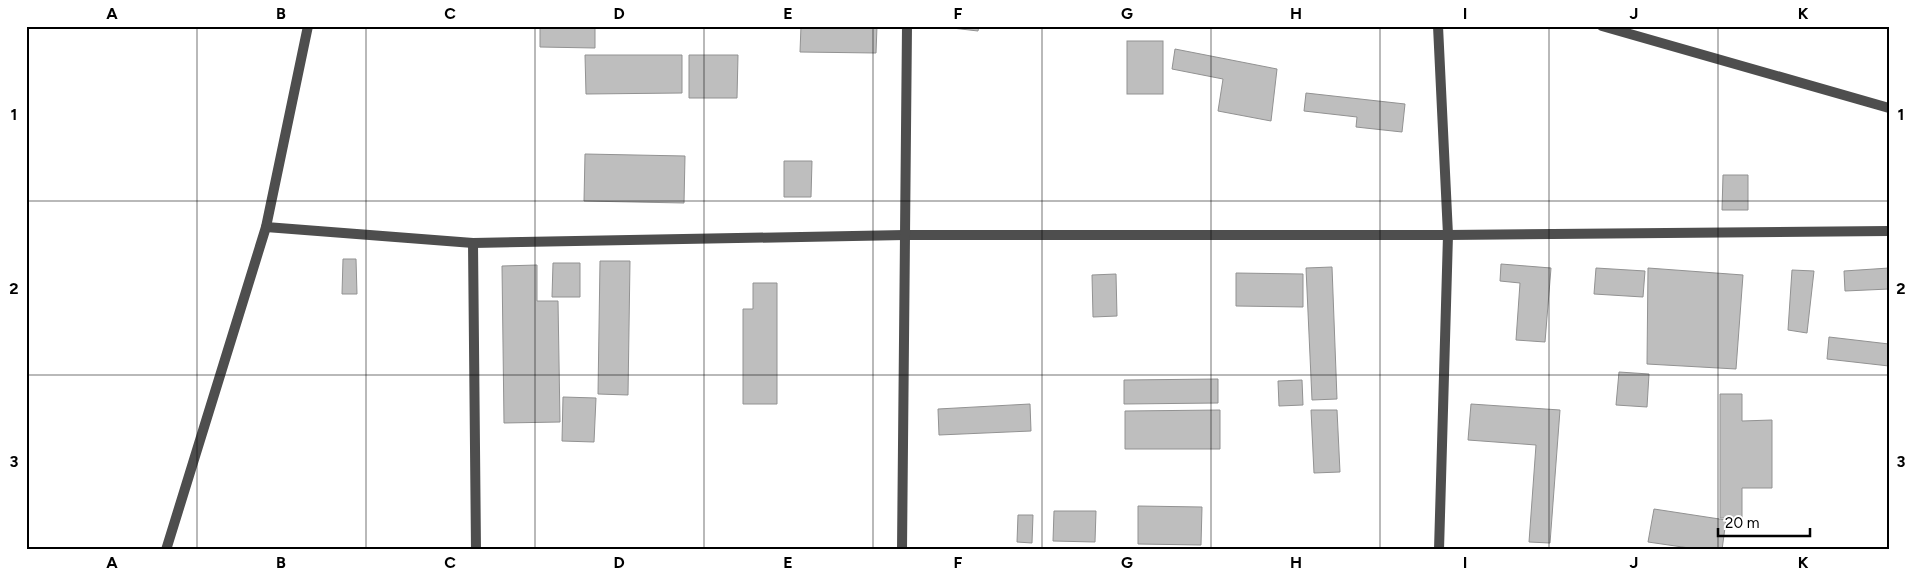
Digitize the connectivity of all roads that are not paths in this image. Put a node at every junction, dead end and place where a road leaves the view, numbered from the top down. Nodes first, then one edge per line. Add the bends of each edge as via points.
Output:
1 (308, 26) edge
2 (907, 26) edge
3 (1438, 26) edge
4 (1602, 26) edge
5 (1889, 108) edge
6 (266, 227) junction
7 (1889, 232) edge
8 (905, 235) junction
9 (1448, 235) junction
10 (473, 243) junction
11 (166, 550) edge
12 (476, 550) edge
13 (902, 550) edge
14 (1439, 550) edge

1 - 6 street
2 - 8 street
3 - 9 street
4 - 5 street
6 - 10 street
6 - 11 street
7 - 9 street
8 - 9 street
8 - 10 street
8 - 13 street
9 - 14 street
10 - 12 street

